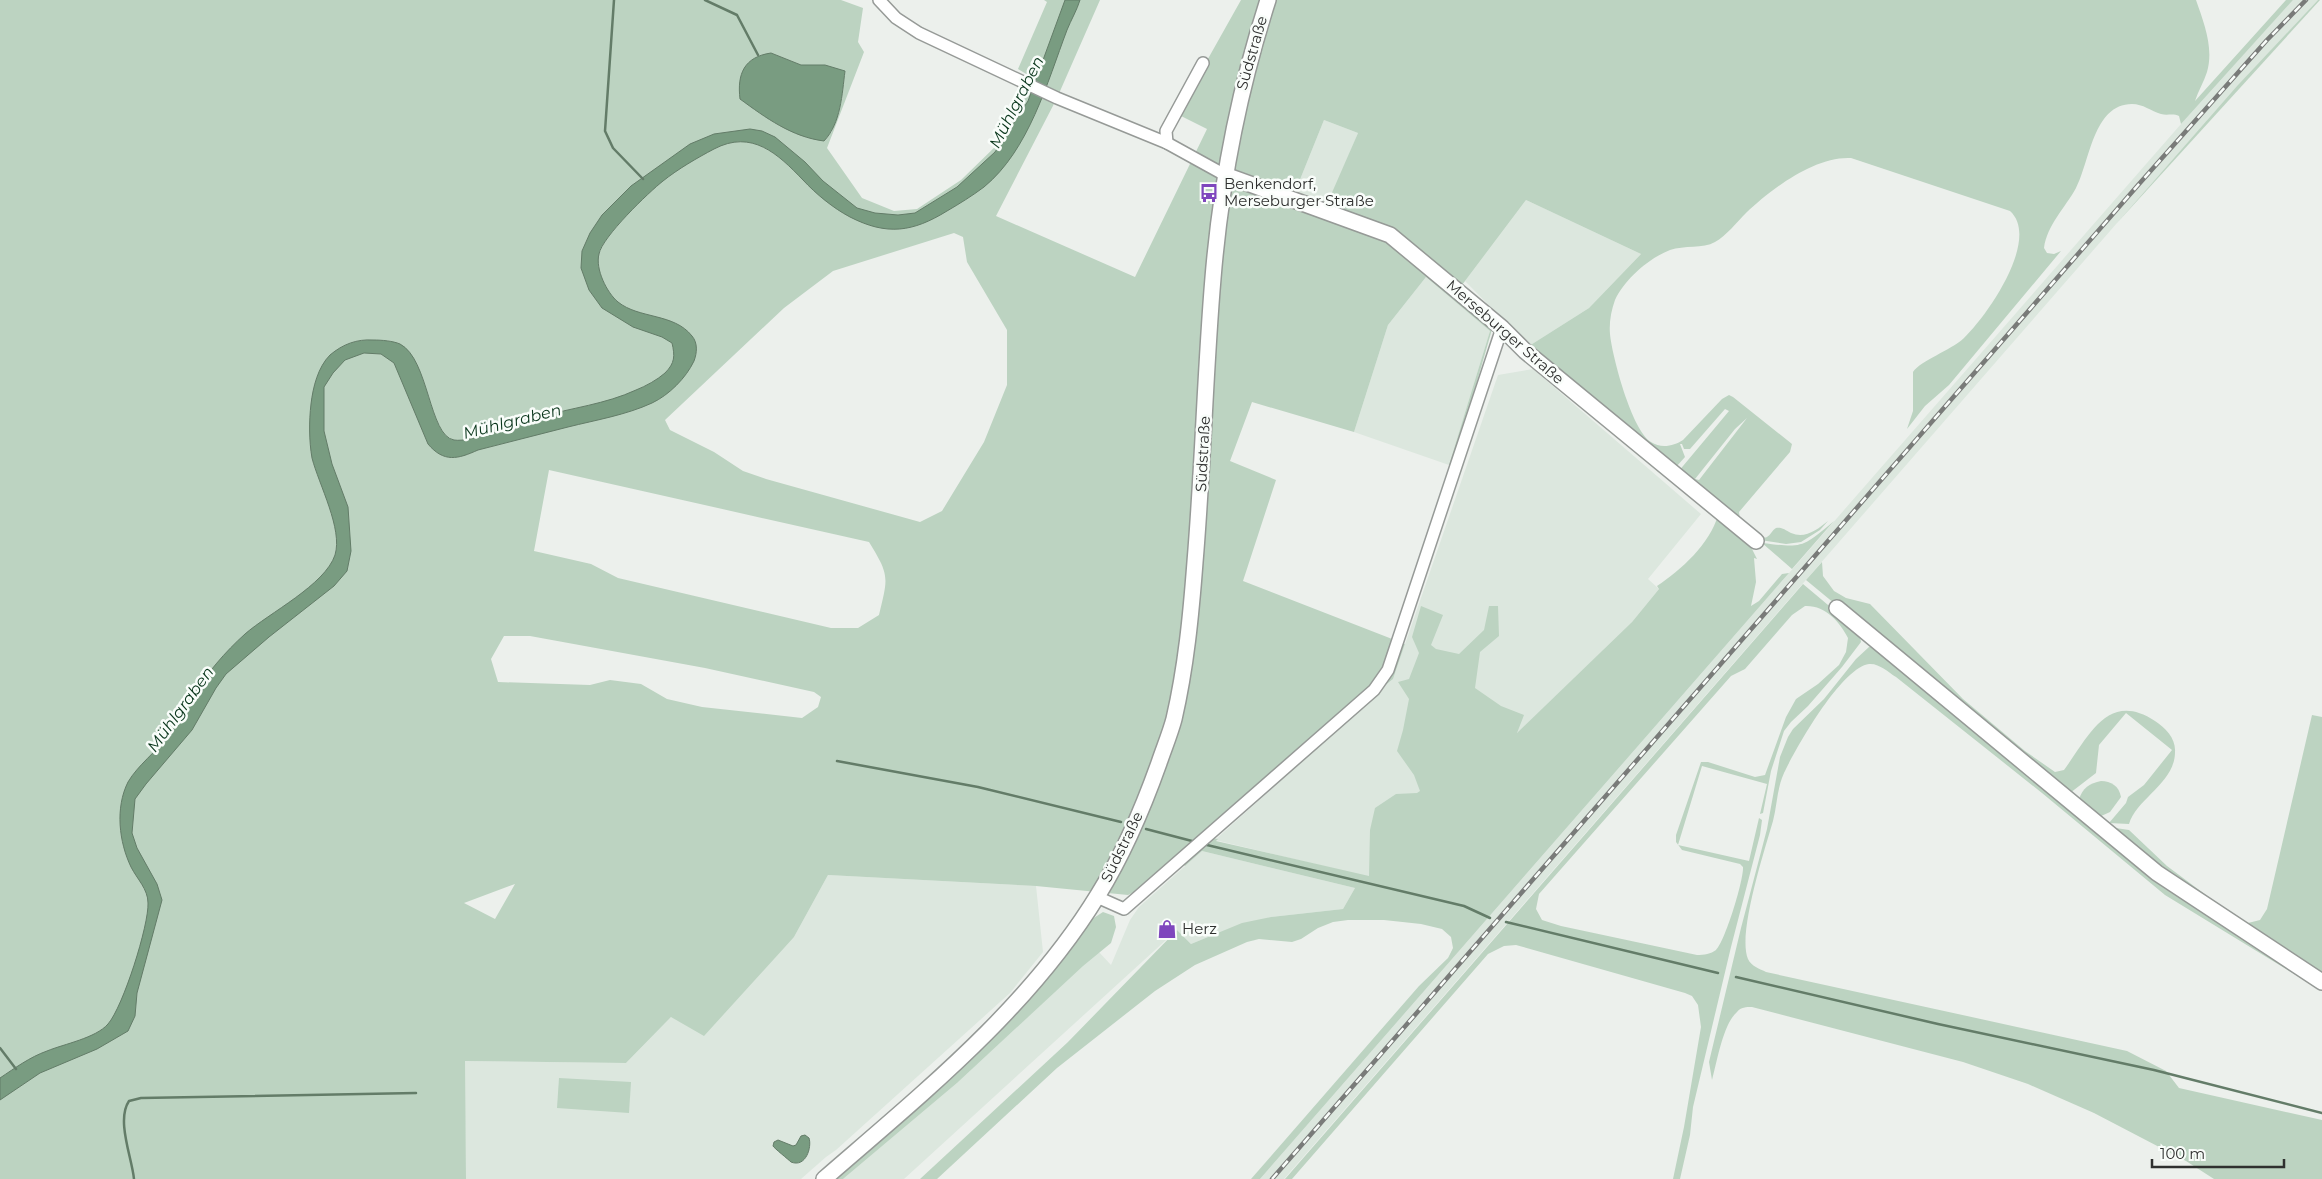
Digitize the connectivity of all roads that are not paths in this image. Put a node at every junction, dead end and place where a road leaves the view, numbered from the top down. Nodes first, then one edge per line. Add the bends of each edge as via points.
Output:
1 (879, 0) edge
2 (1268, 0) edge
3 (1203, 63) dead end
4 (1166, 143) junction
5 (1225, 175) junction
6 (1502, 328) junction
7 (1756, 541) dead end
8 (1837, 608) dead end
9 (1097, 897) junction
10 (2316, 979) edge
11 (824, 1179) edge

1 - 4 street via 896,18 919,33 1057,98
2 - 5 main road, Südstraße via 1235,116
3 - 4 street via 1166,131
4 - 5 street
5 - 6 main road, Merseburger Straße via 1390,235
5 - 9 main road, Südstraße via 1213,278 1188,641 1173,721 1147,797
6 - 7 main road, Merseburger Straße via 1525,351
6 - 9 street, Südstraße via 1388,670 1379,683 1124,909
8 - 10 main road via 2157,873
9 - 11 main road, Südstraße via 1041,974 991,1028

